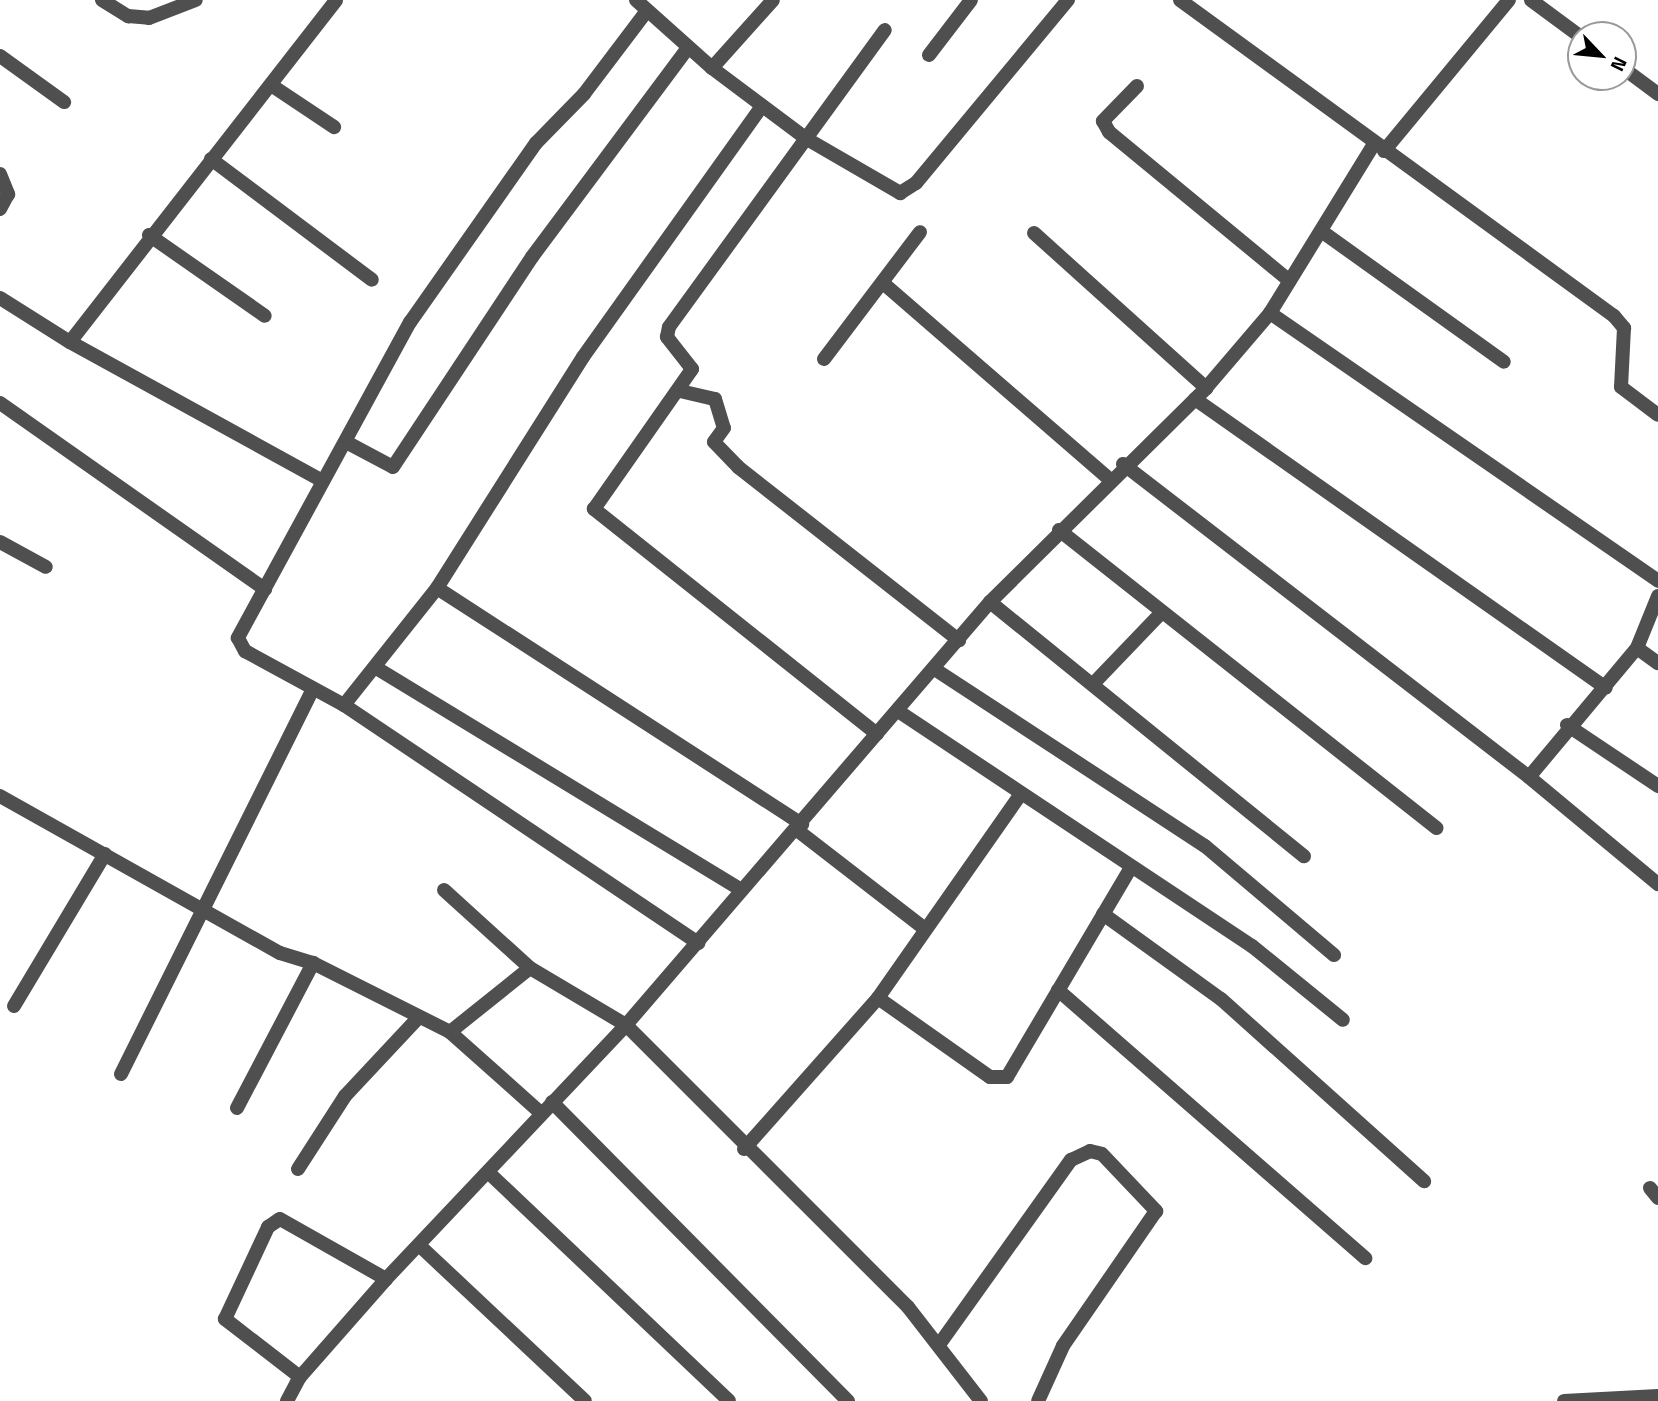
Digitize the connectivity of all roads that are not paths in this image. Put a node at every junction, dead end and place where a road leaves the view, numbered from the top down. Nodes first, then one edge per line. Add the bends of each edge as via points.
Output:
1 (102, 0) edge
2 (196, 0) edge
3 (336, 0) edge
4 (636, 0) edge
5 (773, 0) edge
6 (971, 0) edge
7 (1068, 0) edge
8 (1180, 0) edge
9 (1509, 0) edge
10 (1531, 0) edge
11 (646, 12) junction
12 (1567, 27) edge
13 (885, 30) dead end
14 (688, 48) junction
15 (929, 55) dead end
16 (0, 56) edge
17 (712, 68) junction
18 (1637, 78) edge
19 (271, 85) junction
20 (1137, 86) dead end
21 (1658, 94) edge
22 (64, 102) dead end
23 (762, 106) junction
24 (334, 127) dead end
25 (807, 139) junction
26 (1379, 147) junction
27 (211, 159) junction
28 (0, 174) edge
29 (0, 209) edge
30 (920, 232) dead end
31 (1034, 233) dead end
32 (1324, 233) junction
33 (149, 235) junction
34 (372, 280) dead end
35 (1290, 281) junction
36 (883, 283) junction
37 (0, 298) edge
38 (1270, 313) junction
39 (265, 316) dead end
40 (70, 342) junction
41 (824, 359) dead end
42 (1504, 362) dead end
43 (1206, 388) junction
44 (680, 391) junction
45 (1195, 399) junction
46 (0, 403) edge
47 (1658, 415) edge
48 (346, 442) junction
49 (1123, 464) junction
50 (1108, 478) junction
51 (321, 480) junction
52 (1059, 530) junction
53 (0, 542) edge
54 (46, 567) dead end
55 (1658, 581) edge
56 (437, 588) junction
57 (265, 589) junction
58 (1658, 596) edge
59 (990, 602) junction
60 (1162, 612) junction
61 (959, 640) junction
62 (1637, 648) junction
63 (1658, 663) edge
64 (378, 669) junction
65 (936, 670) junction
66 (1094, 683) junction
67 (1606, 688) junction
68 (312, 691) junction
69 (344, 705) junction
70 (898, 711) junction
71 (1567, 725) junction
72 (877, 734) junction
73 (1529, 777) junction
74 (1658, 786) edge
75 (1021, 794) junction
76 (0, 796) edge
77 (799, 827) junction
78 (1436, 828) dead end
79 (105, 853) junction
80 (1304, 856) dead end
81 (1130, 867) junction
82 (1658, 884) edge
83 (738, 888) junction
84 (444, 890) dead end
85 (203, 906) junction
86 (1103, 914) junction
87 (924, 928) junction
88 (698, 943) junction
89 (1334, 956) dead end
90 (313, 963) junction
91 (530, 968) junction
92 (1058, 990) junction
93 (878, 998) junction
94 (14, 1006) dead end
95 (418, 1017) junction
96 (1343, 1020) dead end
97 (626, 1026) junction
98 (450, 1032) junction
99 (121, 1074) dead end
100 (552, 1102) junction
101 (237, 1108) dead end
102 (541, 1113) junction
103 (744, 1149) junction
104 (298, 1169) dead end
105 (488, 1172) junction
106 (1424, 1181) dead end
107 (420, 1246) junction
108 (1365, 1258) dead end
109 (386, 1279) junction
110 (941, 1342) junction
111 (300, 1377) junction
112 (1658, 1396) edge
113 (287, 1401) edge
114 (585, 1401) edge
115 (729, 1401) edge
116 (848, 1401) edge
117 (981, 1401) edge
118 (1038, 1401) edge
119 (1564, 1401) edge

1 - 2 street via 128,16 149,18
3 - 19 street
4 - 11 street
5 - 17 street
6 - 15 street
7 - 25 street via 909,191 890,188
8 - 26 street
9 - 26 street
10 - 12 street
11 - 14 street
11 - 48 street via 536,143 410,322
13 - 25 street
14 - 17 street
14 - 48 street via 532,257 393,467
16 - 22 street
17 - 23 street
18 - 21 street
19 - 24 street
19 - 27 street
20 - 35 street via 1103,121 1109,132
23 - 25 street
23 - 56 street via 583,356
25 - 44 street via 669,327 670,341 694,363
26 - 32 street
26 - 47 street via 1614,316 1624,328 1621,387
27 - 33 street
27 - 34 street
28 - 29 street via 8,194
30 - 36 street
31 - 43 street
32 - 35 street
32 - 42 street
33 - 39 street
33 - 40 street
35 - 38 street
36 - 41 street
36 - 50 street
37 - 40 street
38 - 43 street
38 - 55 street
40 - 51 street
43 - 45 street
44 - 61 street via 715,399 724,428 714,443 738,467
44 - 72 street via 595,511
45 - 49 street
45 - 67 street
46 - 57 street
48 - 51 street
49 - 50 street
49 - 73 street
50 - 52 street
51 - 57 street
52 - 59 street
52 - 60 street
53 - 54 street
56 - 64 street
56 - 77 street
57 - 68 street via 239,644
58 - 62 street
59 - 61 street
59 - 66 street
60 - 66 street
60 - 78 street
61 - 65 street
62 - 63 street
62 - 67 street
64 - 69 street
64 - 83 street
65 - 70 street
65 - 89 street via 1205,846
66 - 80 street
67 - 71 street
68 - 69 street
68 - 85 street
69 - 88 street
70 - 72 street
70 - 75 street
71 - 73 street
71 - 74 street
72 - 77 street
73 - 82 street
75 - 81 street
75 - 87 street
76 - 79 street
77 - 83 street
77 - 87 street
79 - 85 street
79 - 94 street
81 - 86 street
81 - 96 street via 1252,946
83 - 88 street
84 - 91 street
85 - 90 street via 280,953
85 - 99 street
86 - 92 street
86 - 106 street via 1242,1017
87 - 93 street
88 - 97 street
90 - 95 street
90 - 101 street
91 - 97 street
91 - 98 street
92 - 93 street via 1012,1070 1000,1079
92 - 108 street
93 - 103 street
95 - 98 street
95 - 104 street via 345,1096
97 - 100 street
97 - 103 street
98 - 102 street
100 - 102 street
100 - 116 street
102 - 105 street
103 - 110 street
105 - 107 street
105 - 115 street
107 - 109 street
107 - 114 street
109 - 111 street
109 - 111 street via 280,1219 268,1227 225,1319
110 - 117 street
110 - 118 street via 1071,1160 1090,1151 1102,1154 1156,1211 1063,1346
111 - 113 street
112 - 119 street

